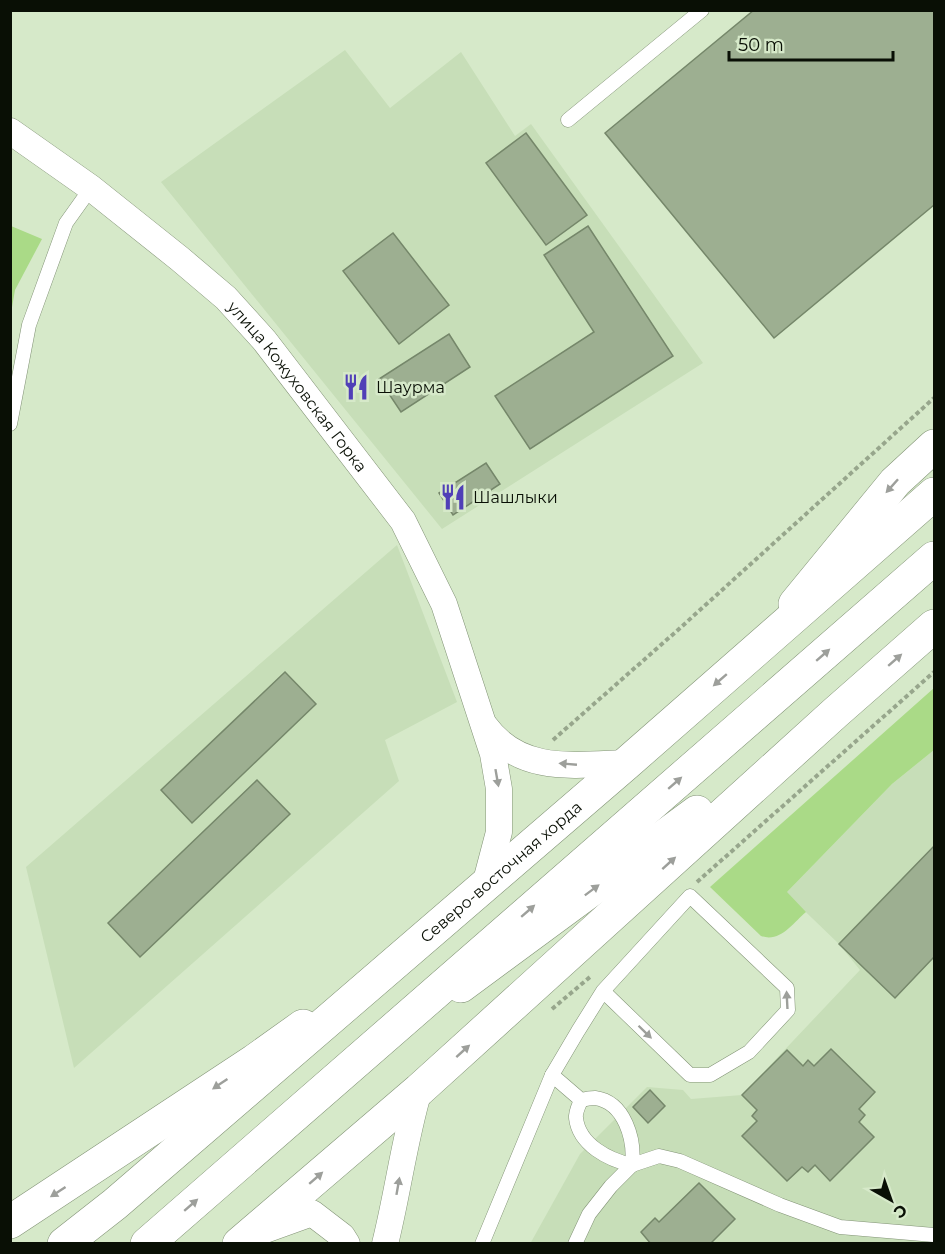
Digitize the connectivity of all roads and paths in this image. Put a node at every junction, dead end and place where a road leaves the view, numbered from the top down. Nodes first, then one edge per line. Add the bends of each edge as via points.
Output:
1 (702, 10) edge
2 (568, 120) dead end
3 (10, 131) edge
4 (91, 188) junction
5 (934, 398) edge
6 (10, 424) edge
7 (934, 446) edge
8 (934, 494) edge
9 (934, 558) edge
10 (934, 626) edge
11 (764, 642) junction
12 (835, 712) junction
13 (482, 721) junction
14 (548, 744) dead end
15 (627, 763) junction
16 (485, 885) junction
17 (405, 953) junction
18 (603, 991) junction
19 (341, 1073) junction
20 (552, 1075) junction
21 (419, 1090) junction
22 (581, 1100) junction
23 (632, 1165) junction
24 (10, 1222) edge
25 (934, 1235) edge
26 (245, 1239) edge
27 (64, 1244) edge
28 (147, 1244) edge
29 (347, 1244) edge
30 (385, 1244) edge
31 (482, 1244) edge
32 (575, 1244) edge

1 - 2 lane
3 - 4 street, улица Кожуховская Горка
4 - 6 lane via 66,223 29,326
4 - 13 street, улица Кожуховская Горка via 234,306 403,521 444,604
5 - 14 path
7 -> 11 main road via 894,482
8 - 11 main road, Северо-восточная хорда
19 -> 9 main road
12 -> 10 main road
11 -> 15 main road, Северо-восточная хорда
19 -> 12 main road
21 -> 12 main road
15 -> 13 street via 573,765 530,760 503,747
13 -> 16 street, улица Кожуховская Горка via 499,789 499,832
15 - 16 main road, Северо-восточная хорда
16 - 17 main road, Северо-восточная хорда
17 -> 24 main road via 254,1061
17 - 27 main road, Северо-восточная хорда
18 -> 18 lane via 690,1075 710,1075 749,1052 788,1011 787,988 690,896
18 - 20 lane
28 -> 19 main road
20 - 22 lane
20 - 31 lane
26 -> 21 main road
30 -> 21 street
22 - 23 lane via 575,1116 581,1133 608,1157
22 - 23 lane via 595,1098 609,1103 620,1114 632,1137
23 - 25 lane via 659,1156 680,1161 840,1227
23 - 32 lane via 589,1214
26 - 29 street via 312,1213

